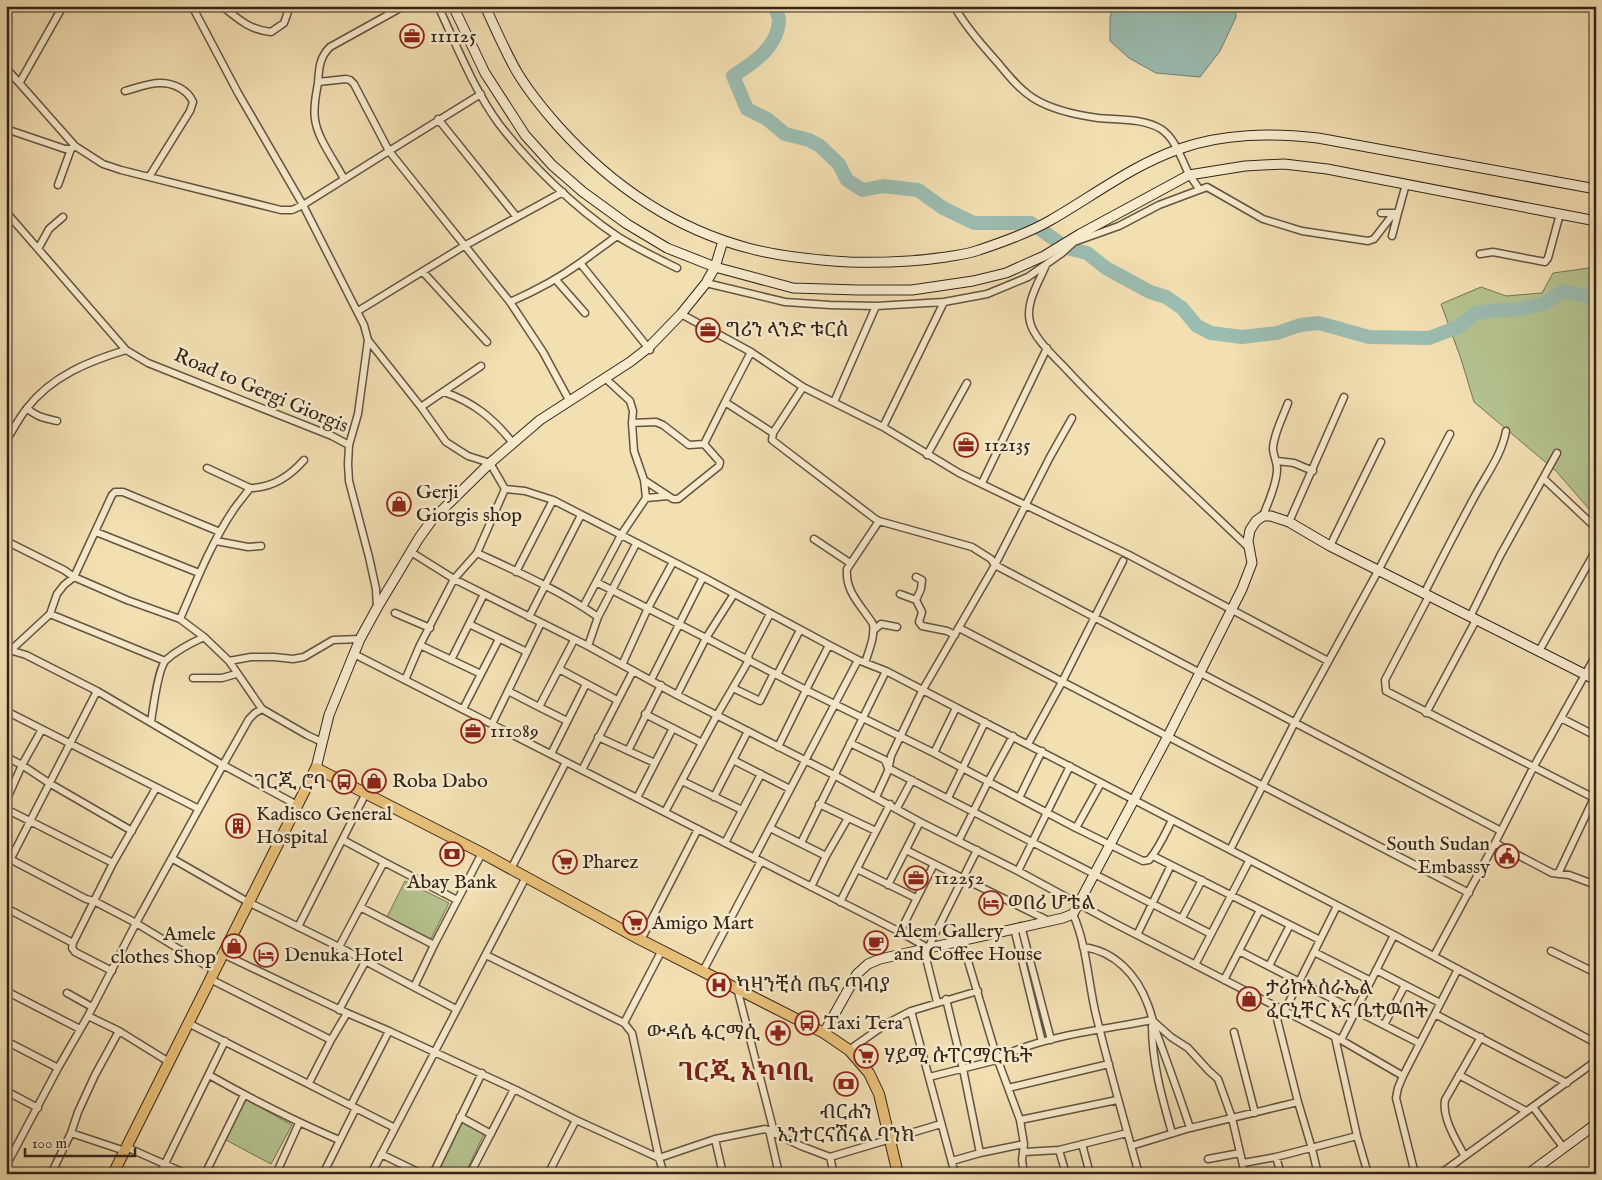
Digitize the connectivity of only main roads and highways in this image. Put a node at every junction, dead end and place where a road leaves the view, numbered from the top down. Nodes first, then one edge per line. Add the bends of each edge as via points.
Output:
1 (452, 6) edge
2 (485, 6) edge
3 (1596, 189) edge
4 (1596, 221) edge
5 (724, 241) junction
6 (715, 267) junction
7 (1596, 680) edge
8 (316, 768) junction
9 (824, 1033) junction
10 (1596, 1124) edge
11 (113, 1174) edge
12 (898, 1174) edge
13 (1528, 1174) edge

1 - 6 main road via 495,89 525,135 552,165 627,224 667,248
2 - 5 main road via 527,87 581,150 628,191 651,206
3 - 5 main road via 1318,138 1255,134 1177,150 1148,163 1048,222 977,251 918,261 881,263 781,256
4 - 6 main road via 1327,169 1284,164 1245,166 1189,175 1080,234 1045,260 973,281 912,290 793,288
5 - 6 main road
6 - 8 main road, Road to Gergi Giorgis via 706,283 649,349 569,400 512,442 432,520 376,608 360,640 329,715
7 - 9 main road via 1378,571 1289,522 1263,516 1250,530 1248,541 1252,563 1242,589 1073,914 880,959 861,969
8 - 9 main road
8 - 11 main road
9 - 12 main road via 849,1050 875,1084
10 - 13 main road

